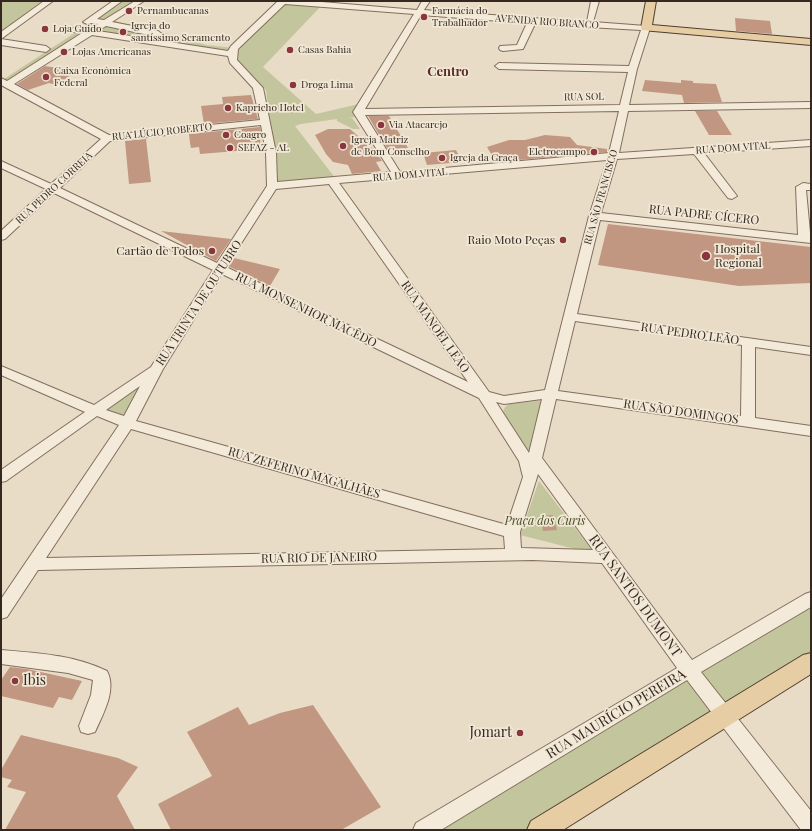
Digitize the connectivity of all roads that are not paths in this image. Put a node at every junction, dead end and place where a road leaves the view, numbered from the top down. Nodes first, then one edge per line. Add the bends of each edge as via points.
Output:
1 (49, 1) edge
2 (118, 1) edge
3 (140, 1) edge
4 (283, 1) edge
5 (426, 1) edge
6 (595, 1) edge
7 (651, 1) edge
8 (419, 12) junction
9 (91, 20) junction
10 (532, 21) junction
11 (590, 21) dead end
12 (106, 22) junction
13 (646, 28) junction
14 (90, 32) junction
15 (1, 36) edge
16 (1, 42) edge
17 (811, 42) edge
18 (503, 48) dead end
19 (233, 51) junction
20 (33, 57) dead end
21 (499, 66) dead end
22 (633, 69) junction
23 (5, 79) edge
24 (811, 105) edge
25 (624, 107) junction
26 (358, 112) junction
27 (266, 122) junction
28 (107, 138) junction
29 (811, 143) edge
30 (697, 151) junction
31 (613, 156) junction
32 (1, 164) edge
33 (398, 176) junction
34 (332, 181) junction
35 (272, 186) junction
36 (811, 187) edge
37 (53, 190) junction
38 (732, 196) dead end
39 (595, 216) junction
40 (1, 237) edge
41 (807, 240) edge
42 (221, 269) junction
43 (570, 317) junction
44 (749, 343) junction
45 (811, 351) edge
46 (156, 369) junction
47 (1, 370) edge
48 (552, 394) junction
49 (484, 395) junction
50 (504, 400) joint
51 (96, 411) junction
52 (748, 422) junction
53 (128, 423) junction
54 (811, 431) edge
55 (534, 459) junction
56 (1, 477) edge
57 (530, 477) junction
58 (512, 532) junction
59 (513, 554) junction
60 (606, 557) junction
61 (32, 564) junction
62 (811, 599) edge
63 (1, 612) edge
64 (1, 657) edge
65 (811, 662) edge
66 (689, 670) junction
67 (724, 715) junction
68 (88, 726) dead end
69 (811, 827) edge
70 (423, 830) edge
71 (540, 830) edge

1 - 15 street
2 - 9 street
3 - 12 street
4 - 8 street, AVENIDA RIO BRANCO
4 - 19 street
5 - 8 street
6 - 11 street
7 - 13 main road, RUA SÃO FRANCISCO
8 - 10 street, AVENIDA RIO BRANCO
8 - 26 street
9 - 12 street
9 - 14 street via 73,32
10 - 13 street, AVENIDA RIO BRANCO
10 - 18 street via 520,47
12 - 14 street
12 - 19 street
13 - 17 main road, AVENIDA RIO BRANCO
13 - 22 street, RUA SÃO FRANCISCO
14 - 19 street
14 - 23 street
16 - 20 street via 49,47
19 - 27 street via 233,60 258,88
21 - 22 street
22 - 25 street, RUA SÃO FRANCISCO
23 - 28 street, RUA LÚCIO ROBERTO
24 - 25 street, RUA SOL
25 - 26 street, RUA SOL
25 - 31 street, RUA SÃO FRANCISCO
26 - 33 street
27 - 28 street, RUA LÚCIO ROBERTO
27 - 35 street
28 - 37 street, RUA PEDRO CORREIA
29 - 30 street, RUA DOM VITAL
30 - 31 street, RUA DOM VITAL
30 - 38 street
31 - 33 street, RUA DOM VITAL
31 - 39 street, RUA SÃO FRANCISCO
32 - 37 street, RUA MONSENHOR MACÊDO
33 - 34 street, RUA DOM VITAL
34 - 35 street, RUA DOM VITAL
34 - 49 street, RUA MANOEL LEÃO
35 - 42 street, RUA TRINTA DE OUTUBRO
36 - 41 street via 801,187
37 - 40 street, RUA PEDRO CORREIA
37 - 42 street, RUA MONSENHOR MACÊDO
39 - 41 street, RUA PADRE CÍCERO
39 - 43 street, RUA SÃO FRANCISCO
42 - 46 street, RUA TRINTA DE OUTUBRO
42 - 49 street, RUA MONSENHOR MACÊDO
43 - 44 street, RUA PEDRO LEÃO
43 - 48 street, RUA SÃO FRANCISCO
44 - 45 street, RUA PEDRO LEÃO
44 - 52 street
46 - 51 street
46 - 53 street, RUA TRINTA DE OUTUBRO
47 - 51 street, RUA ZEFERINO MAGALHÃES
48 - 50 street, RUA SÃO DOMINGOS
48 - 52 street, RUA SÃO DOMINGOS
48 - 55 street, RUA SÃO FRANCISCO
49 - 50 street, RUA MONSENHOR MACÊDO
49 - 57 street, RUA MANOEL LEÃO via 526,461
51 - 53 street, RUA ZEFERINO MAGALHÃES
51 - 56 street
52 - 54 street, RUA SÃO DOMINGOS
53 - 58 street, RUA ZEFERINO MAGALHÃES
53 - 61 street, RUA TRINTA DE OUTUBRO
55 - 57 street, RUA SÃO FRANCISCO
55 - 60 street, RUA SANTOS DUMONT
57 - 58 street, RUA SÃO FRANCISCO
58 - 59 street
59 - 60 street, RUA RIO DE JANEIRO
59 - 61 street, RUA RIO DE JANEIRO
60 - 66 street, RUA SANTOS DUMONT
61 - 63 street, RUA TRINTA DE OUTUBRO
62 - 66 street, RUA MAURÍCIO PEREIRA
64 - 68 street via 94,671 101,676 101,692
65 - 67 main road
66 - 67 street, RUA SANTOS DUMONT
66 - 70 street, RUA MAURÍCIO PEREIRA
67 - 69 street, RUA SANTOS DUMONT
67 - 71 main road

